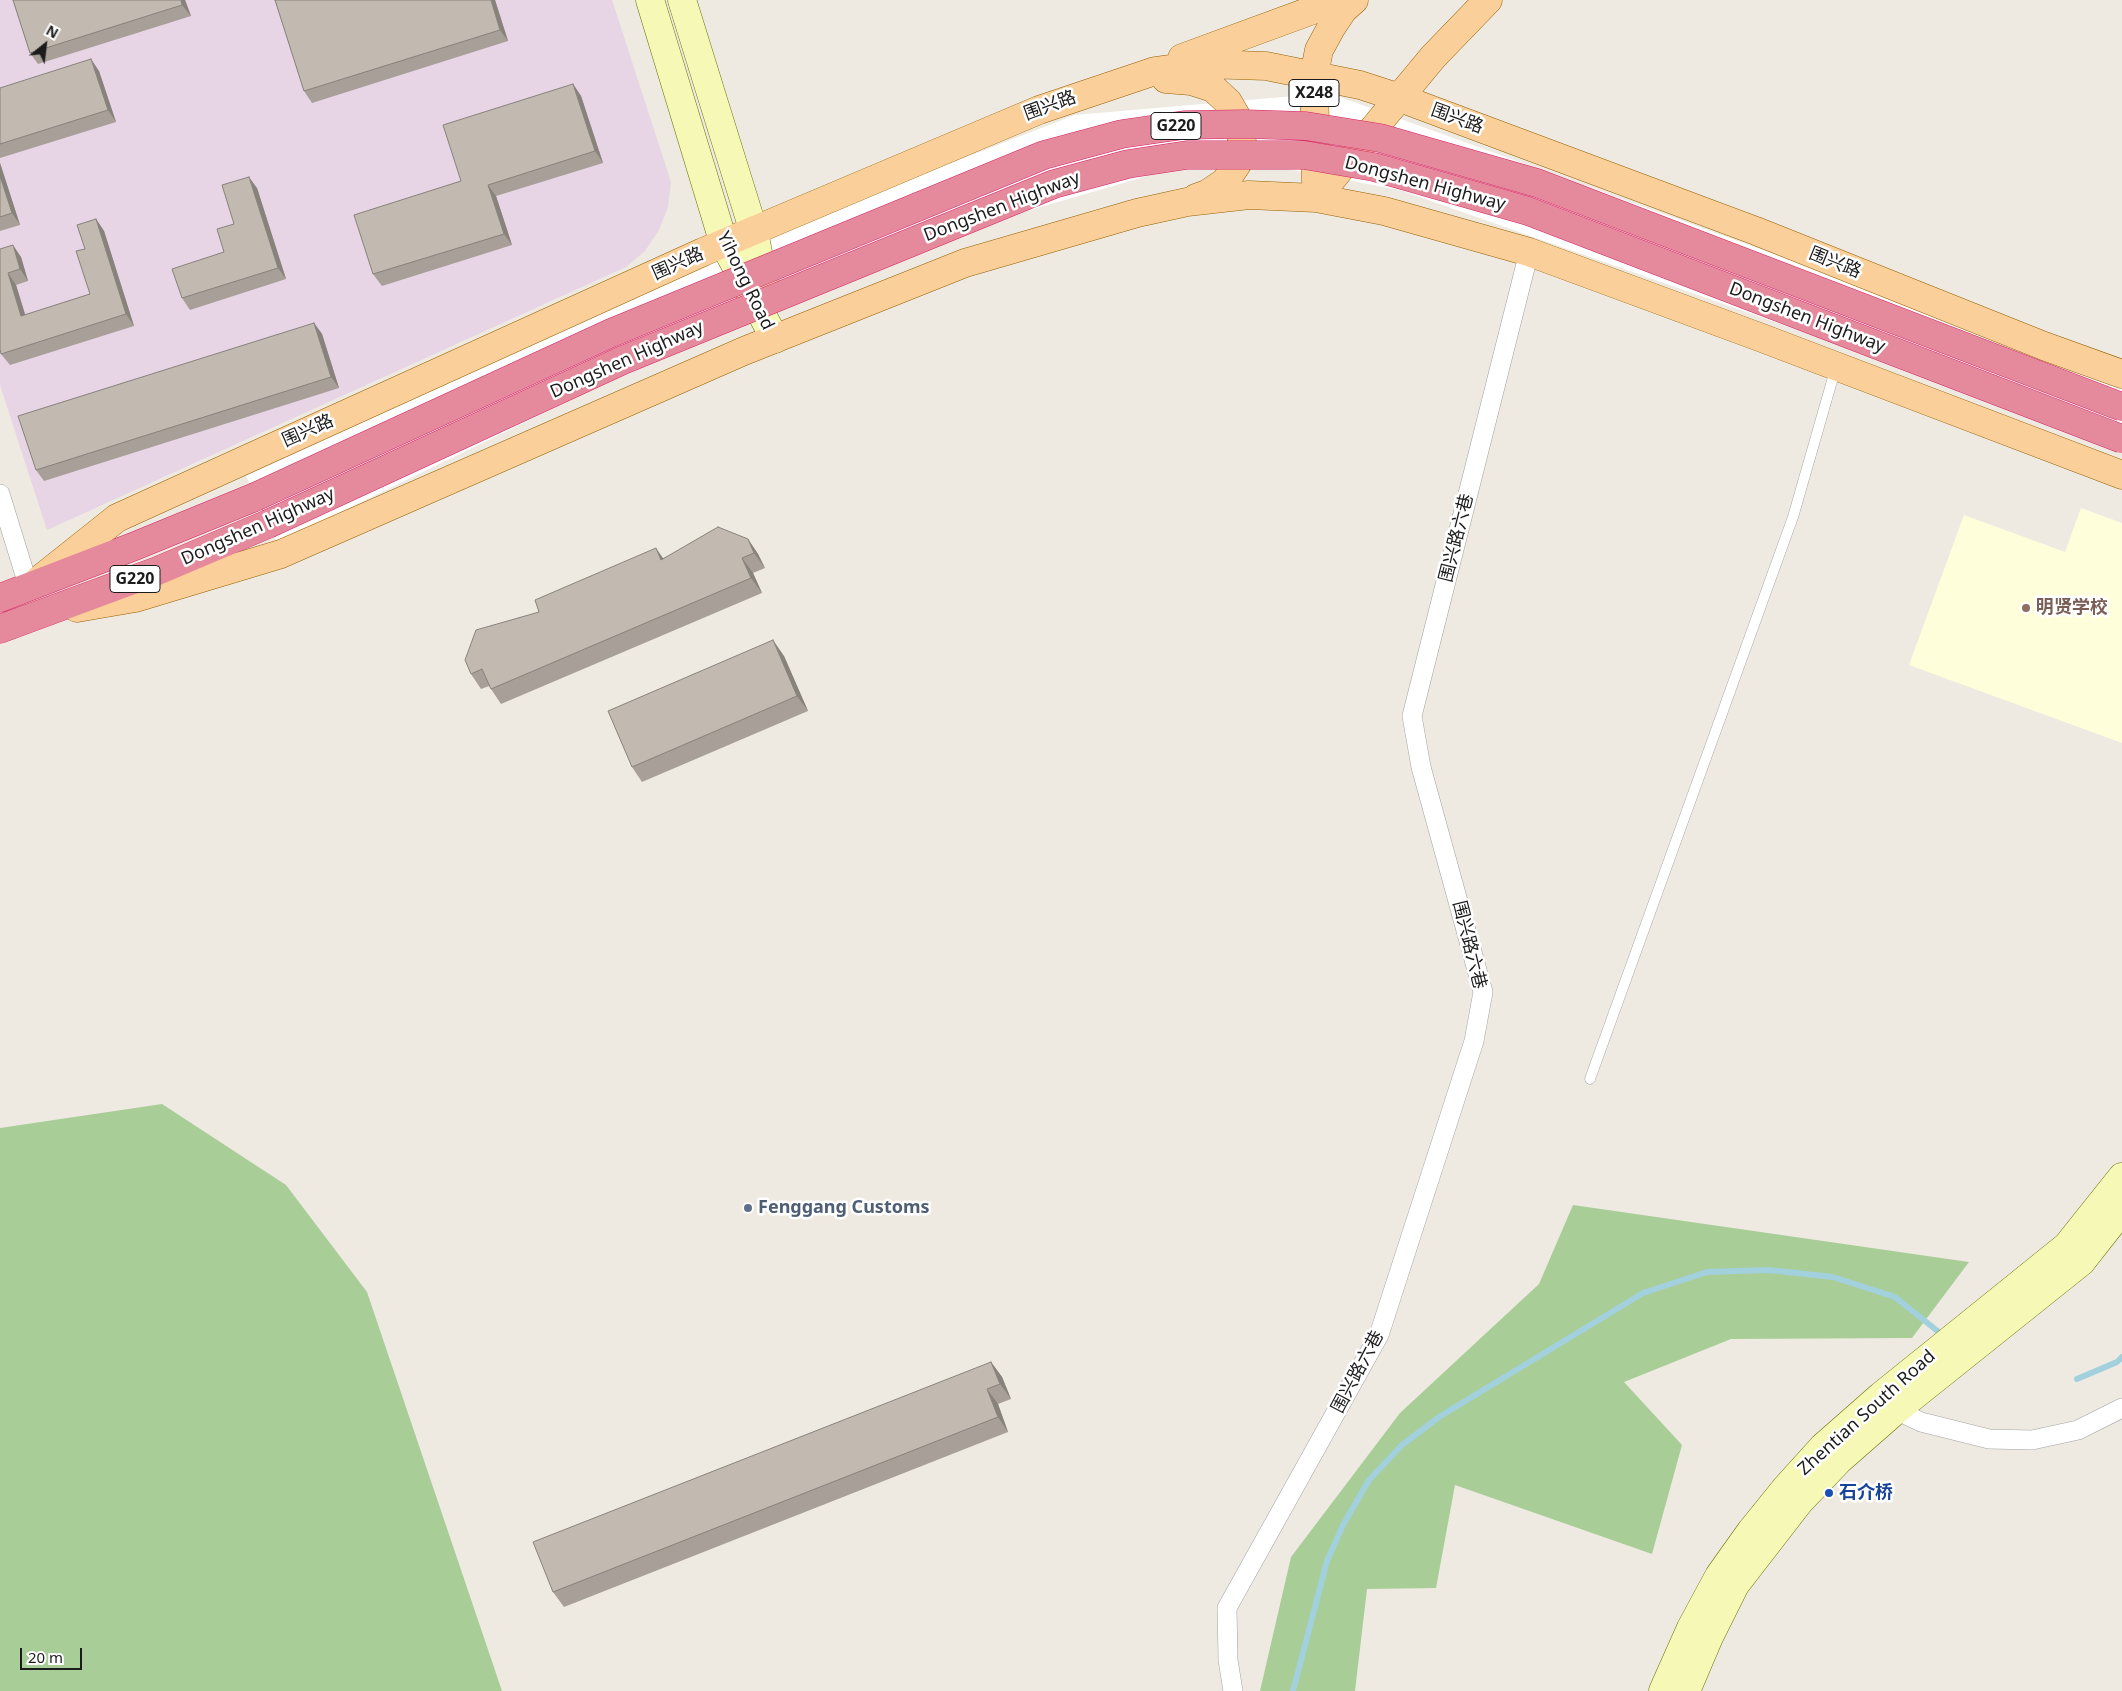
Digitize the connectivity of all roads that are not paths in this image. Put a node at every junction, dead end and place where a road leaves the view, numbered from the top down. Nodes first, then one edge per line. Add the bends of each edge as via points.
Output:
1 (650, 0) edge
2 (682, 0) edge
3 (1340, 0) edge
4 (1354, 0) edge
5 (1488, 0) edge
6 (1314, 74) junction
7 (1101, 88) junction
8 (1400, 98) junction
9 (1316, 198) junction
10 (1187, 202) junction
11 (754, 232) junction
12 (724, 244) junction
13 (1529, 252) junction
14 (774, 339) junction
15 (1836, 366) junction
16 (2122, 374) edge
17 (2122, 407) edge
18 (2122, 439) edge
19 (2122, 475) edge
20 (0, 494) edge
21 (29, 588) junction
22 (0, 598) edge
23 (44, 614) junction
24 (0, 629) edge
25 (1590, 1079) dead end
26 (2122, 1177) edge
27 (2122, 1210) edge
28 (1888, 1403) junction
29 (2122, 1408) edge
30 (1234, 1691) edge
31 (1663, 1691) edge
32 (1686, 1691) edge

1 - 12 main road, Yihong Road
2 - 11 main road, Yihong Road
3 - 7 main road
4 - 6 main road, X248 via 1330,28 1319,50
5 - 8 main road via 1433,57
6 - 7 main road, 围兴路 via 1266,66 1205,64 1155,71
6 - 8 main road, 围兴路
6 - 9 main road, X248
7 - 10 main road via 1170,78 1213,88 1228,102 1239,121 1242,142 1237,164 1224,182
7 - 11 main road, 围兴路 via 1039,110
8 - 9 main road
8 - 16 main road, 围兴路 via 1756,231
9 - 10 main road via 1249,195
9 - 13 main road via 1384,211
10 - 14 main road via 1137,213 964,263
11 - 12 main road, 围兴路
11 - 14 main road, Yihong Road
12 - 14 main road, Yihong Road
12 - 21 main road, 围兴路 via 117,518
13 - 15 main road
13 - 30 street, 围兴路六巷 via 1412,716 1421,767 1483,992 1474,1041 1379,1335 1227,1608 1228,1660
14 - 23 main road via 281,554 135,598
15 - 19 main road
15 - 25 lane via 1794,517
17 - 21 highway, Dongshen Highway / G220, bridge via 1537,183 1380,138 1306,126 1184,125 1122,134 1044,155 611,333 255,497
18 - 23 highway, Dongshen Highway / G220, bridge via 1528,211 1347,162 1304,155 1187,155 1128,164 1054,184 623,360 268,524 158,571
20 - 21 street
21 - 22 highway, Dongshen Highway / G220
23 - 24 highway, Dongshen Highway / G220
26 - 28 main road, Zhentian South Road via 2067,1246 1917,1365
27 - 28 main road, Zhentian South Road via 2081,1262
28 - 29 street via 1921,1422 1989,1439 2032,1440 2078,1430
28 - 31 main road, Zhentian South Road via 1823,1447 1750,1531 1719,1576
28 - 32 main road, Zhentian South Road via 1800,1501 1735,1585

